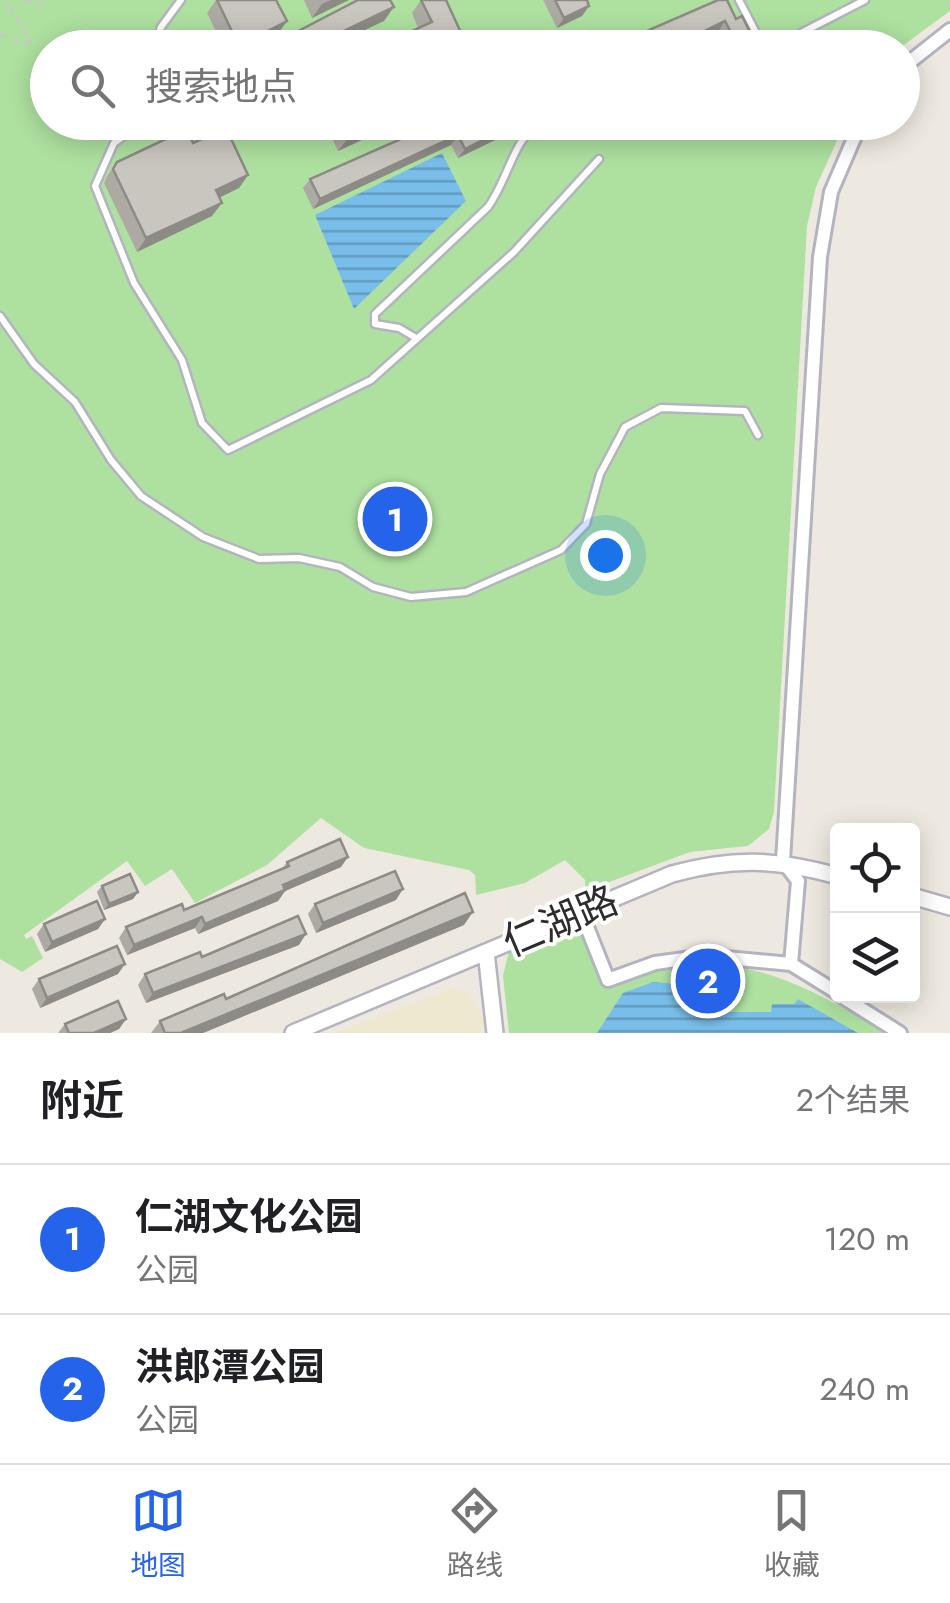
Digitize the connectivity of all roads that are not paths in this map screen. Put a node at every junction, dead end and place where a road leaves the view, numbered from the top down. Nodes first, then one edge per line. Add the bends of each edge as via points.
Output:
1 (181, 0) edge
2 (739, 0) edge
3 (865, 0) edge
4 (160, 30) edge
5 (755, 30) edge
6 (807, 30) edge
7 (950, 30) edge
8 (920, 54) edge
9 (118, 140) edge
10 (523, 140) edge
11 (853, 140) edge
12 (599, 159) dead end
13 (0, 316) edge
14 (416, 338) junction
15 (758, 435) dead end
16 (784, 861) junction
17 (830, 874) edge
18 (920, 898) edge
19 (950, 906) edge
20 (581, 912) junction
21 (486, 952) junction
22 (792, 964) junction
23 (830, 988) edge
24 (853, 1003) edge
25 (314, 1028) edge
26 (293, 1033) edge
27 (496, 1033) edge
28 (900, 1033) edge

1 - 4 lane
2 - 5 lane
3 - 6 lane
7 - 8 street
9 - 14 lane via 95,186 128,272 182,360 202,423 221,448 236,450 357,389
10 - 14 lane via 488,206 373,320
11 - 16 street via 831,192 820,257
12 - 14 lane via 503,263
13 - 15 lane via 34,364 75,402 141,496 202,537 259,558 340,567 412,597 466,592 561,550 586,524 600,474 626,427 661,408 745,411
16 - 17 street, 仁湖路
16 - 20 street, 仁湖路 via 687,870
16 - 22 street via 798,881
18 - 19 street
20 - 21 street, 仁湖路
20 - 22 street via 608,980 655,963 706,956
21 - 25 street, 仁湖路
21 - 27 street
22 - 23 street
24 - 28 street
25 - 26 street, 仁湖路

